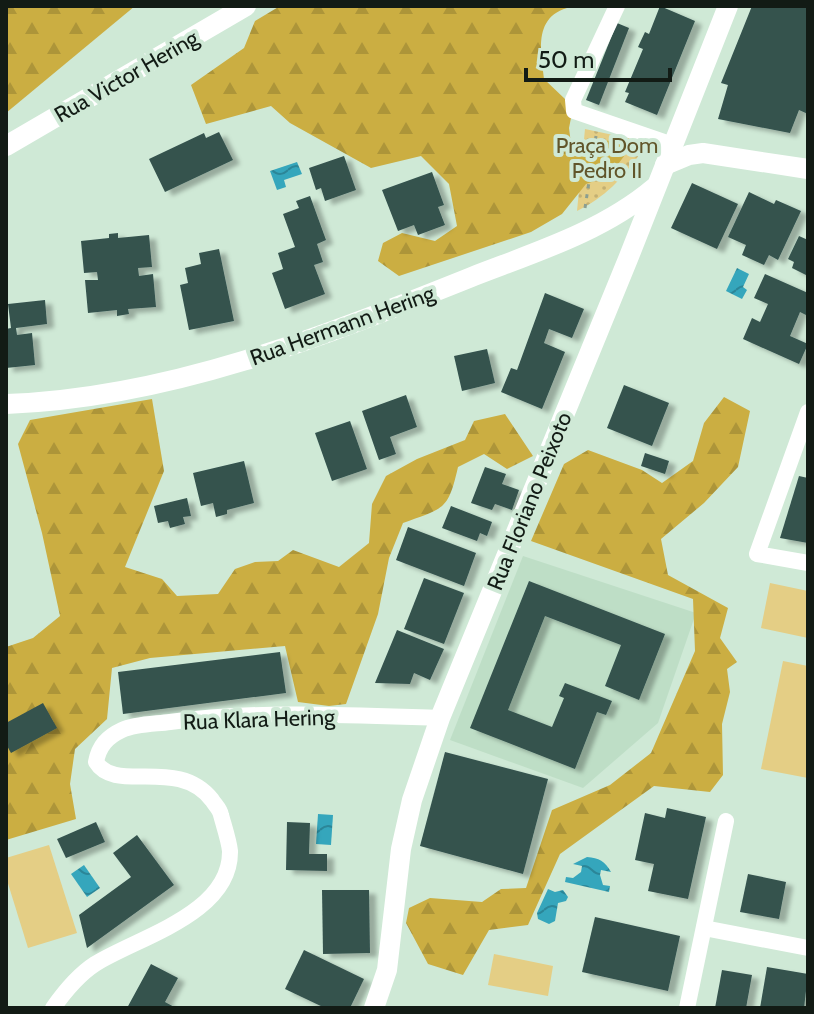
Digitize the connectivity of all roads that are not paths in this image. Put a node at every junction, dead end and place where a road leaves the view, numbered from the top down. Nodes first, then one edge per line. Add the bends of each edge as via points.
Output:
1 (246, 6) edge
2 (617, 6) edge
3 (728, 6) edge
4 (687, 109) junction
5 (673, 145) junction
6 (6, 146) edge
7 (703, 153) junction
8 (665, 165) junction
9 (808, 169) edge
10 (657, 185) junction
11 (6, 404) edge
12 (808, 412) edge
13 (808, 563) edge
14 (440, 718) junction
15 (726, 821) dead end
16 (704, 928) junction
17 (808, 948) edge
18 (53, 1008) edge
19 (374, 1008) edge
20 (687, 1008) edge

1 - 6 street, Rua Victor Hering
2 - 5 street via 573,100 574,111
3 - 4 street, Rua Floriano Peixoto
4 - 5 street, Rua Floriano Peixoto
4 - 7 street
5 - 8 street, Rua Floriano Peixoto
7 - 8 street
7 - 9 street
8 - 10 street, Rua Floriano Peixoto
10 - 11 street, Rua Hermann Hering via 631,207 581,232 271,353 168,381
10 - 14 street, Rua Floriano Peixoto
12 - 13 street via 757,554
14 - 18 street, Rua Klara Hering via 210,717 124,729 106,740 96,762 111,775 169,776 204,791 221,812 230,852 219,889 199,908 95,964
14 - 19 street, Rua Floriano Peixoto via 412,800 387,970
15 - 16 street
16 - 17 street
16 - 20 street

